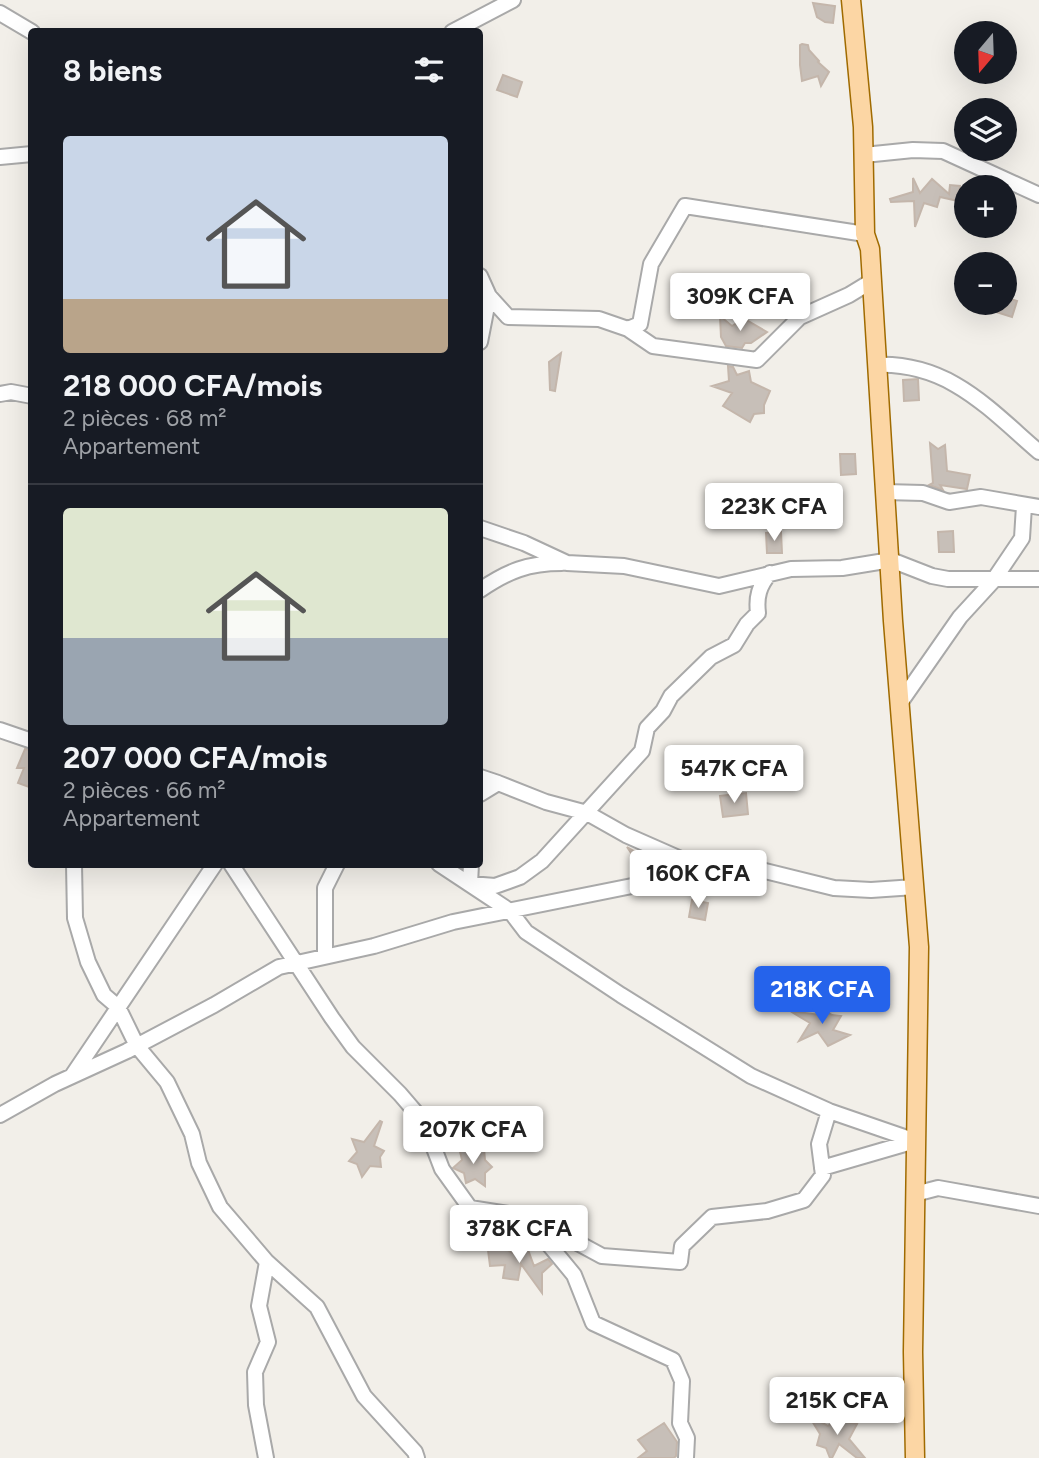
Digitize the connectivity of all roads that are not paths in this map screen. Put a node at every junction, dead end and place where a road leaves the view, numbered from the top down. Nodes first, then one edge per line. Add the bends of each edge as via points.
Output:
1 (513, 0) edge
2 (851, 0) edge
3 (0, 13) edge
4 (460, 28) edge
5 (28, 30) edge
6 (28, 154) edge
7 (864, 155) junction
8 (0, 157) edge
9 (1039, 195) edge
10 (865, 234) junction
11 (872, 281) junction
12 (483, 283) edge
13 (489, 296) junction
14 (483, 327) edge
15 (628, 329) junction
16 (876, 365) junction
17 (0, 394) edge
18 (28, 395) edge
19 (1039, 452) edge
20 (885, 492) junction
21 (1032, 507) edge
22 (483, 529) edge
23 (891, 560) junction
24 (567, 563) junction
25 (770, 573) junction
26 (1039, 579) edge
27 (993, 581) junction
28 (483, 588) edge
29 (900, 704) junction
30 (0, 730) edge
31 (28, 740) edge
32 (483, 777) edge
33 (498, 783) junction
34 (483, 792) edge
35 (587, 813) junction
36 (74, 868) edge
37 (212, 868) edge
38 (234, 868) edge
39 (335, 868) edge
40 (445, 868) edge
41 (471, 868) edge
42 (701, 868) junction
43 (470, 884) junction
44 (915, 887) junction
45 (510, 911) junction
46 (325, 957) junction
47 (297, 963) junction
48 (118, 1007) junction
49 (137, 1046) junction
50 (71, 1077) junction
51 (829, 1111) junction
52 (0, 1115) edge
53 (916, 1141) junction
54 (822, 1168) junction
55 (915, 1194) junction
56 (1039, 1206) edge
57 (508, 1214) junction
58 (267, 1262) junction
59 (265, 1458) edge
60 (417, 1458) edge
61 (686, 1458) edge
62 (915, 1458) edge

1 - 4 street
2 - 7 main road
3 - 5 street
6 - 8 street
7 - 9 street via 943,151
7 - 10 main road
10 - 11 main road
10 - 15 street via 685,206 651,264 640,324
11 - 15 street via 800,317 757,360 653,346
11 - 16 main road
12 - 13 street
13 - 14 street
13 - 15 street via 509,317 599,319
16 - 19 street via 937,374 970,392
16 - 20 main road
17 - 18 street
20 - 21 street via 923,493 949,502 981,497
20 - 23 main road
21 - 27 street via 1022,538
22 - 24 street
23 - 25 street
23 - 27 street via 939,578
23 - 29 main road
24 - 25 street via 624,566 719,586
24 - 28 street via 537,563 503,574
25 - 35 street via 757,596 758,613 734,645 711,657 671,696 647,728 642,751
26 - 27 street
27 - 29 street via 960,617
29 - 44 main road
30 - 31 street
32 - 33 street
33 - 34 street
33 - 35 street
35 - 42 street
35 - 43 street via 542,861 520,877 495,886
36 - 48 street via 75,918 88,962 104,995
37 - 48 street
38 - 47 street
39 - 46 street via 325,888
40 - 43 street
41 - 43 street
42 - 44 street via 745,866 834,888
42 - 45 street
43 - 45 street
44 - 53 main road via 919,947
45 - 46 street
45 - 51 street via 526,932 621,995 751,1076
46 - 47 street
47 - 49 street via 279,967
47 - 57 street via 354,1047 424,1122 442,1169 470,1208
48 - 49 street
48 - 50 street
49 - 50 street
49 - 58 street via 167,1082 220,1207
50 - 52 street
51 - 53 street
51 - 54 street via 819,1144
53 - 54 street
53 - 55 main road
54 - 57 street via 823,1175 804,1199 767,1211 712,1217 682,1246 680,1262 602,1256
55 - 56 street via 938,1188
55 - 62 main road
57 - 61 street via 546,1241 574,1275 593,1323 673,1360 682,1381 680,1423 687,1438
58 - 59 street via 259,1306 268,1342 255,1372
58 - 60 street via 317,1307 364,1396

